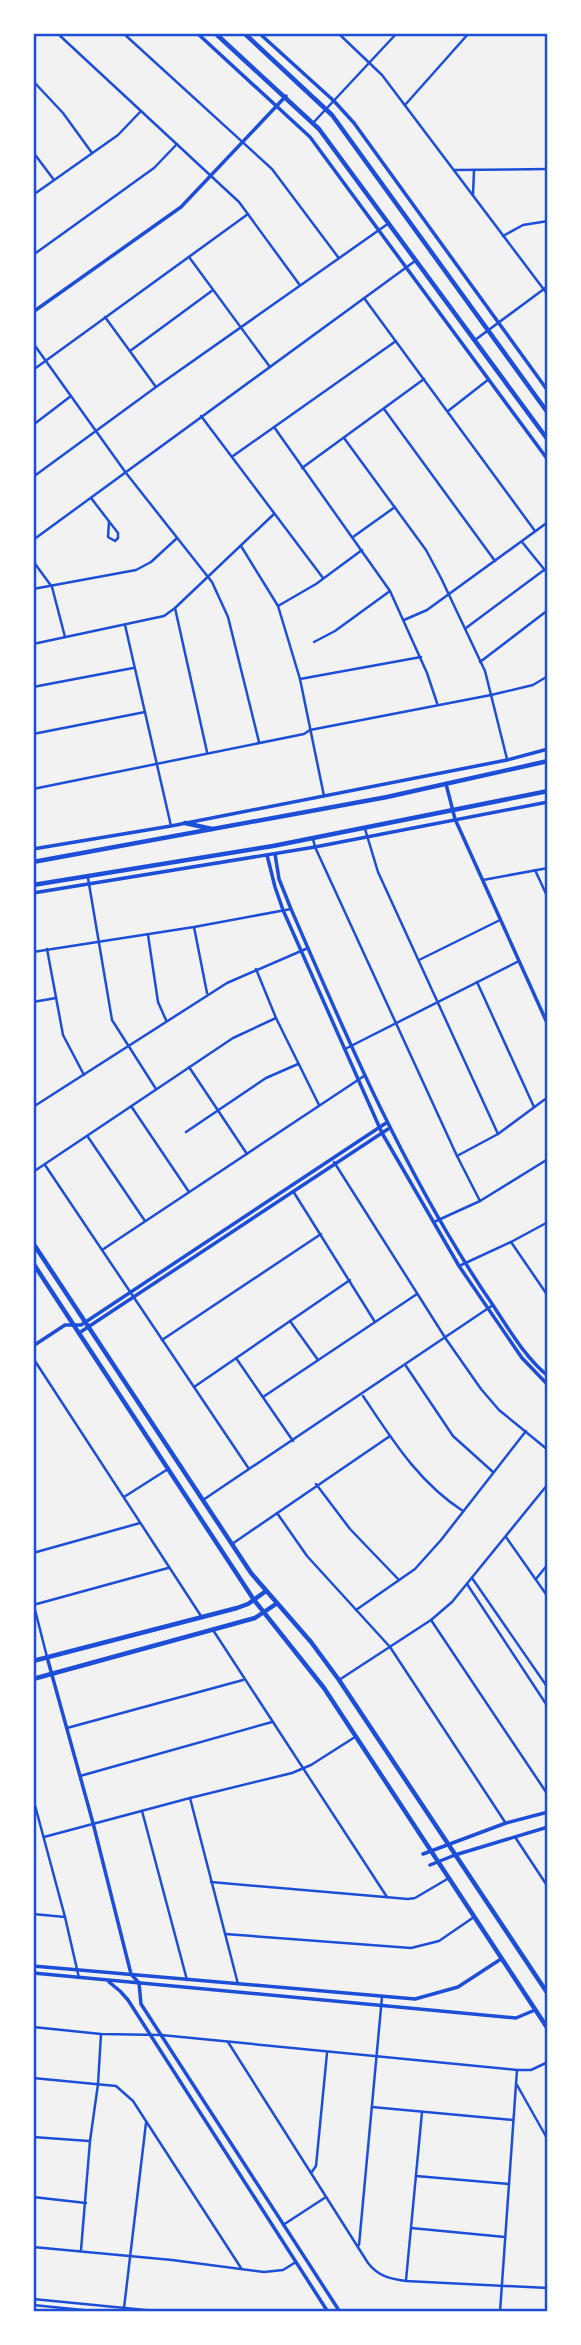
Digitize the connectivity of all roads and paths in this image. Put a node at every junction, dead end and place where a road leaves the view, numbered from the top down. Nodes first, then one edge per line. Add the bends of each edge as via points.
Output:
1 (57, 33) edge
2 (124, 33) edge
3 (197, 33) edge
4 (215, 33) edge
5 (244, 33) edge
6 (259, 33) edge
7 (338, 33) edge
8 (397, 33) edge
9 (470, 33) edge
10 (370, 62) junction
11 (33, 81) edge
12 (286, 96) junction
13 (334, 101) junction
14 (278, 105) junction
15 (405, 105) junction
16 (326, 109) junction
17 (141, 111) junction
18 (313, 123) junction
19 (244, 142) junction
20 (177, 144) junction
21 (33, 152) edge
22 (92, 153) junction
23 (548, 169) edge
24 (454, 170) junction
25 (474, 170) junction
26 (211, 175) junction
27 (54, 180) junction
28 (33, 195) edge
29 (473, 195) junction
30 (248, 214) junction
31 (548, 221) edge
32 (389, 223) junction
33 (378, 230) junction
34 (503, 236) junction
35 (33, 255) edge
36 (189, 257) junction
37 (338, 257) junction
38 (416, 260) junction
39 (406, 267) junction
40 (299, 285) junction
41 (548, 286) edge
42 (543, 289) junction
43 (213, 290) junction
44 (548, 295) edge
45 (364, 298) junction
46 (33, 312) edge
47 (105, 317) junction
48 (498, 322) junction
49 (241, 328) junction
50 (488, 330) junction
51 (475, 340) junction
52 (396, 341) junction
53 (33, 343) edge
54 (130, 351) junction
55 (46, 360) junction
56 (270, 367) junction
57 (33, 370) edge
58 (424, 379) junction
59 (489, 379) junction
60 (156, 387) junction
61 (548, 391) edge
62 (71, 396) junction
63 (384, 409) junction
64 (448, 411) junction
65 (548, 412) edge
66 (201, 416) junction
67 (33, 425) edge
68 (274, 427) junction
69 (96, 431) junction
70 (344, 438) junction
71 (548, 440) edge
72 (232, 457) junction
73 (548, 460) edge
74 (302, 468) junction
75 (126, 472) junction
76 (33, 477) edge
77 (92, 498) junction
78 (395, 507) junction
79 (274, 514) junction
80 (109, 522) junction
81 (548, 522) edge
82 (535, 531) junction
83 (353, 537) junction
84 (177, 539) junction
85 (33, 540) edge
86 (522, 542) junction
87 (242, 546) junction
88 (362, 550) junction
89 (33, 561) edge
90 (495, 561) junction
91 (544, 570) junction
92 (548, 575) edge
93 (208, 578) junction
94 (323, 579) junction
95 (52, 587) junction
96 (33, 589) edge
97 (390, 591) junction
98 (449, 594) junction
99 (278, 606) junction
100 (175, 608) junction
101 (548, 610) edge
102 (404, 620) junction
103 (125, 625) junction
104 (466, 628) junction
105 (65, 637) junction
106 (314, 642) dead end
107 (33, 644) edge
108 (421, 657) junction
109 (481, 662) junction
110 (135, 667) junction
111 (548, 676) edge
112 (300, 679) junction
113 (33, 687) edge
114 (491, 695) junction
115 (437, 704) junction
116 (145, 712) junction
117 (310, 730) junction
118 (33, 734) edge
119 (259, 743) junction
120 (548, 750) edge
121 (207, 752) junction
122 (507, 760) junction
123 (548, 761) edge
124 (157, 762) junction
125 (446, 784) junction
126 (33, 789) edge
127 (548, 791) edge
128 (324, 796) junction
129 (548, 802) edge
130 (453, 809) junction
131 (455, 818) junction
132 (185, 823) junction
133 (171, 826) junction
134 (365, 828) junction
135 (217, 830) junction
136 (313, 838) junction
137 (368, 838) junction
138 (315, 847) junction
139 (33, 849) edge
140 (275, 853) junction
141 (267, 855) junction
142 (33, 863) edge
143 (548, 868) edge
144 (535, 870) junction
145 (88, 878) junction
146 (483, 880) junction
147 (89, 884) junction
148 (33, 885) edge
149 (33, 893) edge
150 (548, 898) edge
151 (291, 909) junction
152 (283, 910) junction
153 (500, 920) junction
154 (194, 927) junction
155 (148, 934) junction
156 (97, 943) junction
157 (308, 948) junction
158 (47, 949) junction
159 (301, 951) junction
160 (33, 952) edge
161 (419, 960) junction
162 (519, 961) junction
163 (256, 969) junction
164 (477, 982) junction
165 (207, 994) junction
166 (56, 998) junction
167 (33, 1002) edge
168 (437, 1002) junction
169 (275, 1018) junction
170 (167, 1021) junction
171 (396, 1022) junction
172 (548, 1026) edge
173 (351, 1046) junction
174 (129, 1047) junction
175 (345, 1049) junction
176 (298, 1064) junction
177 (189, 1068) junction
178 (84, 1075) junction
179 (364, 1076) junction
180 (358, 1079) junction
181 (156, 1089) junction
182 (548, 1097) edge
183 (319, 1105) junction
184 (131, 1106) junction
185 (33, 1107) edge
186 (534, 1107) junction
187 (217, 1111) junction
188 (386, 1123) junction
189 (380, 1127) junction
190 (388, 1129) junction
191 (186, 1132) dead end
192 (382, 1133) junction
193 (498, 1134) junction
194 (88, 1136) junction
195 (247, 1154) junction
196 (457, 1156) junction
197 (548, 1159) edge
198 (333, 1161) junction
199 (45, 1165) junction
200 (33, 1172) edge
201 (293, 1191) junction
202 (189, 1192) junction
203 (480, 1201) junction
204 (439, 1219) junction
205 (145, 1221) junction
206 (433, 1222) junction
207 (548, 1222) edge
208 (321, 1234) junction
209 (511, 1242) junction
210 (33, 1243) edge
211 (102, 1250) junction
212 (464, 1262) junction
213 (33, 1263) edge
214 (459, 1265) junction
215 (350, 1280) junction
216 (130, 1292) junction
217 (417, 1294) junction
218 (133, 1296) junction
219 (548, 1296) edge
220 (494, 1305) junction
221 (488, 1309) junction
222 (290, 1321) junction
223 (375, 1322) junction
224 (87, 1324) junction
225 (74, 1325) junction
226 (79, 1333) junction
227 (446, 1339) junction
228 (162, 1340) junction
229 (33, 1346) edge
230 (33, 1358) edge
231 (236, 1358) junction
232 (318, 1360) junction
233 (406, 1366) junction
234 (548, 1376) edge
235 (548, 1385) edge
236 (193, 1387) junction
237 (362, 1395) junction
238 (263, 1397) junction
239 (158, 1431) junction
240 (526, 1432) junction
241 (390, 1436) junction
242 (149, 1437) junction
243 (293, 1441) junction
244 (548, 1450) edge
245 (169, 1469) junction
246 (248, 1469) junction
247 (493, 1472) junction
248 (548, 1484) edge
249 (317, 1485) junction
250 (124, 1497) junction
251 (203, 1500) junction
252 (463, 1511) junction
253 (277, 1513) junction
254 (140, 1523) junction
255 (506, 1537) junction
256 (232, 1544) junction
257 (33, 1553) edge
258 (548, 1564) edge
259 (170, 1567) junction
260 (472, 1578) junction
261 (536, 1579) junction
262 (400, 1581) junction
263 (467, 1584) junction
264 (266, 1591) junction
265 (546, 1592) edge
266 (548, 1597) edge
267 (254, 1600) junction
268 (34, 1604) edge
269 (276, 1604) junction
270 (356, 1610) junction
271 (263, 1613) junction
272 (201, 1616) junction
273 (430, 1620) junction
274 (213, 1630) junction
275 (390, 1647) junction
276 (47, 1657) junction
277 (33, 1661) edge
278 (52, 1674) junction
279 (33, 1679) edge
280 (244, 1679) junction
281 (339, 1680) junction
282 (548, 1688) edge
283 (548, 1707) edge
284 (272, 1722) junction
285 (67, 1728) junction
286 (355, 1736) junction
287 (304, 1769) junction
288 (80, 1776) junction
289 (548, 1795) edge
290 (33, 1798) edge
291 (190, 1798) junction
292 (142, 1811) junction
293 (548, 1812) edge
294 (93, 1823) junction
295 (506, 1823) junction
296 (548, 1828) edge
297 (44, 1837) junction
298 (514, 1837) junction
299 (447, 1843) junction
300 (431, 1850) junction
301 (423, 1854) dead end
302 (454, 1855) junction
303 (438, 1861) junction
304 (430, 1865) dead end
305 (449, 1878) junction
306 (211, 1882) junction
307 (548, 1887) edge
308 (387, 1897) junction
309 (33, 1914) edge
310 (65, 1917) junction
311 (474, 1917) junction
312 (225, 1934) junction
313 (501, 1959) junction
314 (33, 1966) edge
315 (78, 1970) junction
316 (33, 1973) edge
317 (131, 1974) junction
318 (79, 1978) junction
319 (104, 1980) junction
320 (187, 1980) junction
321 (124, 1982) junction
322 (139, 1983) junction
323 (238, 1984) junction
324 (124, 1994) junction
325 (548, 1994) edge
326 (382, 1997) junction
327 (381, 2005) junction
328 (535, 2010) junction
329 (33, 2027) edge
330 (548, 2029) edge
331 (102, 2034) junction
332 (150, 2035) junction
333 (161, 2035) junction
334 (228, 2042) junction
335 (327, 2051) junction
336 (376, 2056) junction
337 (548, 2062) edge
338 (517, 2070) junction
339 (33, 2078) edge
340 (98, 2084) junction
341 (516, 2084) junction
342 (372, 2107) junction
343 (422, 2112) junction
344 (513, 2120) junction
345 (146, 2123) junction
346 (33, 2137) edge
347 (548, 2140) edge
348 (89, 2141) junction
349 (311, 2173) junction
350 (416, 2176) junction
351 (509, 2184) junction
352 (33, 2197) edge
353 (326, 2197) junction
354 (86, 2203) junction
355 (283, 2225) junction
356 (411, 2228) junction
357 (505, 2236) junction
358 (33, 2247) edge
359 (358, 2247) junction
360 (81, 2251) junction
361 (130, 2257) junction
362 (297, 2262) junction
363 (241, 2268) junction
364 (406, 2281) junction
365 (501, 2287) junction
366 (548, 2288) edge
367 (33, 2299) edge
368 (33, 2305) edge
369 (124, 2308) junction
370 (149, 2311) edge
371 (103, 2312) edge
372 (166, 2312) edge
373 (328, 2312) edge
374 (340, 2312) edge
375 (499, 2312) edge

1 - 17 street
2 - 19 street
3 - 14 street
4 - 12 main road
5 - 16 main road
6 - 13 street
7 - 10 street
8 - 10 street
9 - 15 street
10 - 13 street
10 - 15 street
11 - 22 street
12 - 14 street
12 - 18 main road
13 - 16 street
13 - 48 street
14 - 19 street
14 - 33 street via 317,145
15 - 24 street
16 - 18 street
16 - 50 main road
17 - 20 street
17 - 22 street
18 - 32 main road
19 - 26 street
19 - 37 street via 272,169
20 - 26 street
20 - 35 street via 154,168
21 - 27 street
22 - 27 street
23 - 25 street
24 - 25 street
24 - 29 street
25 - 29 street
26 - 30 street
26 - 46 street via 181,207
27 - 28 street
29 - 34 street
30 - 36 street
30 - 40 street
31 - 34 street via 523,225
32 - 33 street
32 - 38 main road
33 - 37 street
33 - 39 street
34 - 42 street
36 - 43 street
36 - 47 street
37 - 40 street
38 - 39 street
38 - 51 main road
39 - 45 street
39 - 59 street
40 - 49 street
41 - 42 street
42 - 44 street
42 - 48 street
43 - 49 street
43 - 54 street
45 - 52 street
45 - 56 street
47 - 54 street
47 - 55 street
48 - 50 street
48 - 61 street
49 - 56 street
49 - 60 street
50 - 51 street
50 - 65 main road
51 - 71 main road
52 - 58 street
52 - 68 street
53 - 55 street
54 - 60 street
55 - 57 street
55 - 62 street
56 - 66 street
58 - 63 street
58 - 64 street
59 - 64 street
59 - 73 street
60 - 69 street
62 - 67 street
62 - 69 street
63 - 70 street
63 - 90 street
64 - 82 street
66 - 72 street
66 - 75 street
68 - 72 street
68 - 74 street
69 - 75 street
69 - 76 street
70 - 74 street
70 - 78 street
72 - 79 street
74 - 83 street
75 - 77 street
75 - 84 street
77 - 80 street
77 - 85 street
78 - 83 street
78 - 98 street via 426,550
79 - 87 street
79 - 94 street
80 - 80 street via 108,537 115,541 118,533
81 - 82 street
82 - 86 street
83 - 88 street
84 - 93 street
84 - 95 street via 136,570
86 - 90 street
86 - 91 street
87 - 93 street
87 - 99 street
88 - 94 street
88 - 97 street
89 - 95 street
90 - 98 street
91 - 92 street
91 - 104 street
93 - 100 street
93 - 119 street via 228,617
94 - 99 street
95 - 96 street
95 - 105 street
97 - 102 street
97 - 106 street
98 - 102 street
98 - 104 street
99 - 112 street
100 - 103 street via 153,620
100 - 121 street
101 - 109 street
102 - 108 street
103 - 105 street
103 - 110 street
104 - 109 street
105 - 107 street
108 - 112 street
108 - 115 street
109 - 114 street
110 - 113 street
110 - 116 street
111 - 114 street via 533,685
112 - 117 street
114 - 115 street
114 - 122 street
115 - 117 street
116 - 118 street
116 - 124 street
117 - 119 street
117 - 128 street
119 - 121 street
120 - 122 street
121 - 124 street
122 - 128 street
123 - 125 main road
124 - 126 street
124 - 133 street
125 - 130 street
125 - 135 main road
127 - 130 main road
128 - 132 street
129 - 131 street
130 - 131 street
130 - 134 main road
131 - 137 street
131 - 146 street
132 - 133 street
132 - 135 main road
133 - 139 street
134 - 136 main road
134 - 137 street
135 - 142 main road
136 - 138 street
136 - 145 main road
137 - 138 street
137 - 161 street via 378,872
138 - 140 street
138 - 171 street
140 - 141 street
140 - 151 street
141 - 147 street
141 - 152 street
143 - 144 street
144 - 146 street
144 - 150 street
145 - 147 street
145 - 148 main road
146 - 153 street
147 - 149 street
147 - 156 street
151 - 152 street
151 - 157 street
152 - 154 street
152 - 159 street
153 - 161 street
153 - 162 street
154 - 155 street
154 - 165 street
155 - 156 street
155 - 170 street via 158,1002
156 - 158 street
156 - 174 street via 112,1020
157 - 159 street
157 - 173 street
158 - 160 street
158 - 166 street
159 - 163 street
159 - 175 street
161 - 168 street
162 - 164 street
162 - 172 street
163 - 165 street
163 - 169 street
164 - 168 street
164 - 186 street
165 - 170 street
166 - 167 street
166 - 178 street via 66,1044
168 - 171 street
168 - 193 street
169 - 176 street
169 - 177 street via 233,1038
170 - 174 street
171 - 173 street
171 - 196 street
173 - 175 street
173 - 179 street
174 - 178 street
174 - 181 street
175 - 180 street
176 - 183 street
176 - 187 street via 266,1078
177 - 181 street
177 - 187 street
178 - 185 street
179 - 180 street
179 - 188 street
180 - 183 street
180 - 189 street
181 - 184 street
182 - 186 street
183 - 195 street
184 - 194 street
184 - 202 street
186 - 193 street
187 - 191 street
187 - 195 street
188 - 189 street
188 - 190 street
189 - 192 street
189 - 198 street
190 - 192 street
190 - 204 street
192 - 198 street
192 - 206 street
193 - 196 street
194 - 199 street
194 - 205 street
195 - 202 street
196 - 203 street
197 - 203 street
198 - 201 street
198 - 216 street
198 - 217 street
199 - 200 street
199 - 211 street
201 - 208 street
201 - 218 street
202 - 205 street
203 - 204 street
204 - 206 street
204 - 212 street
205 - 211 street
206 - 214 street
207 - 209 street
208 - 215 street
208 - 228 street
209 - 212 street
209 - 219 street
210 - 224 main road
211 - 216 street
212 - 214 street
212 - 220 street
213 - 225 main road
214 - 221 street
215 - 222 street
215 - 223 street
216 - 218 street
216 - 224 street
217 - 223 street
217 - 227 street
218 - 224 street
218 - 228 street
220 - 221 street
220 - 234 street via 529,1357
221 - 227 street
221 - 235 street via 522,1358
222 - 231 street
222 - 232 street
223 - 232 street
224 - 225 street
224 - 226 street
224 - 239 main road
225 - 226 main road
225 - 229 street via 65,1325
226 - 242 main road
227 - 233 street
227 - 240 street via 499,1410
228 - 236 street
230 - 250 street
231 - 236 street
231 - 238 street
232 - 238 street
233 - 237 street
233 - 247 street via 453,1436
236 - 246 street
237 - 241 street
237 - 243 street
238 - 243 street
239 - 242 main road
239 - 251 main road
240 - 244 street
240 - 247 street
241 - 249 street
241 - 252 street via 423,1479
242 - 245 main road
243 - 246 street
245 - 250 street
245 - 267 main road
246 - 251 street
247 - 252 street
248 - 255 street
249 - 253 street
249 - 262 street via 350,1530
250 - 254 street
251 - 256 main road
252 - 262 street
253 - 256 street
253 - 270 street via 307,1556
254 - 257 street
254 - 259 street
255 - 260 street
255 - 261 street
256 - 264 main road
258 - 261 street
259 - 268 street
259 - 272 street
260 - 263 street
260 - 282 street
261 - 265 street
262 - 270 street
263 - 273 street
263 - 283 street
264 - 267 main road
264 - 269 main road
265 - 266 street
267 - 271 main road
267 - 272 main road
268 - 276 street
269 - 271 main road
269 - 281 main road
270 - 275 street
271 - 274 main road
271 - 286 main road via 302,1659
272 - 276 main road
273 - 275 street
273 - 289 street
274 - 278 main road
274 - 280 street
275 - 281 street
275 - 295 street
276 - 277 main road
276 - 278 street
278 - 279 main road
278 - 285 street
280 - 284 street
280 - 285 street
281 - 299 main road
284 - 287 street
284 - 288 street
285 - 288 street
286 - 287 street
286 - 300 main road
287 - 291 street
287 - 308 street
288 - 294 street
290 - 297 street
291 - 292 street
291 - 306 street
292 - 294 street
292 - 320 street
293 - 295 street
294 - 297 street
294 - 317 street
295 - 299 street
296 - 298 street
297 - 310 street
298 - 302 street
298 - 307 street
299 - 300 street
299 - 302 main road
300 - 301 street
300 - 303 main road
302 - 303 street
302 - 325 main road
303 - 304 street
303 - 305 main road
305 - 308 street via 415,1898
305 - 311 main road
306 - 308 street
306 - 312 street
309 - 310 street
310 - 315 street
311 - 312 street via 439,1941 411,1948
311 - 313 main road
312 - 323 street
313 - 326 street via 447,1991 415,1999
313 - 328 main road
314 - 315 street
315 - 317 street
315 - 318 street
316 - 318 street
317 - 320 street
317 - 321 street
317 - 322 street
318 - 319 street
319 - 321 street
319 - 324 street
320 - 323 street
321 - 322 street
321 - 324 street
322 - 327 street
322 - 333 street via 141,2004
323 - 326 street
324 - 332 street
326 - 327 street
327 - 328 street via 516,2018
327 - 336 street
328 - 330 main road
329 - 331 street
331 - 332 street
331 - 340 street
332 - 333 street
332 - 362 street
333 - 334 street
333 - 355 street
334 - 335 street
334 - 349 street
335 - 336 street
335 - 349 street via 317,2166
336 - 338 street
336 - 342 street
337 - 338 street
338 - 341 street
339 - 340 street
340 - 345 street via 116,2086 125,2093
340 - 348 street
341 - 344 street
341 - 347 street
342 - 343 street
342 - 359 street
343 - 344 street
343 - 350 street
344 - 351 street
345 - 361 street
345 - 363 street
346 - 348 street
348 - 354 street
349 - 353 street
350 - 351 street
350 - 356 street
351 - 357 street
352 - 354 street
353 - 355 street
353 - 359 street
354 - 360 street
355 - 374 street
356 - 357 street
356 - 364 street
357 - 365 street
358 - 360 street
359 - 364 street via 377,2273
360 - 361 street
361 - 363 street
361 - 369 street
362 - 363 street via 273,2272
362 - 373 street
364 - 365 street
365 - 366 street
365 - 375 street
367 - 369 street
368 - 371 street
369 - 370 street
370 - 372 street

